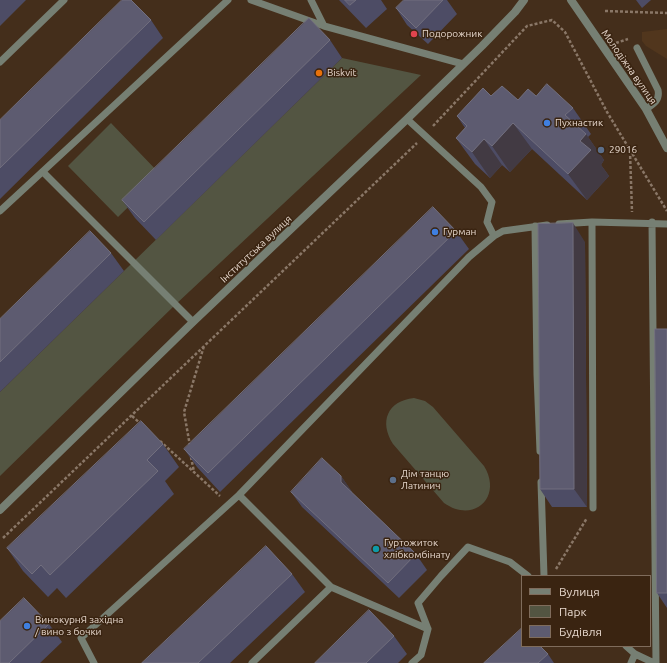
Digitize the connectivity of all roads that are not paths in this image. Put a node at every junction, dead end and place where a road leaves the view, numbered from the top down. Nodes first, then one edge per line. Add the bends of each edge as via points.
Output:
1 (64, 0) edge
2 (228, 0) edge
3 (251, 0) edge
4 (311, 0) edge
5 (524, 0) edge
6 (571, 0) edge
7 (324, 26) junction
8 (637, 48) dead end
9 (0, 62) edge
10 (463, 64) junction
11 (646, 109) junction
12 (407, 119) junction
13 (667, 148) edge
14 (43, 172) junction
15 (0, 211) edge
16 (592, 222) junction
17 (652, 222) junction
18 (667, 224) edge
19 (535, 226) junction
20 (494, 236) junction
21 (193, 322) junction
22 (540, 459) edge
23 (541, 475) edge
24 (239, 495) junction
25 (593, 508) road end
26 (0, 510) edge
27 (527, 575) edge
28 (544, 575) edge
29 (330, 587) junction
30 (428, 629) junction
31 (627, 647) edge
32 (635, 654) junction
33 (94, 663) edge
34 (252, 663) edge
35 (412, 663) edge
36 (631, 663) edge
37 (655, 663) edge

1 - 9 lane
2 - 14 lane
3 - 7 lane
4 - 7 lane
5 - 10 street, Інститутська вулиця
6 - 11 street, Молодіжна вулиця
7 - 10 lane
8 - 11 lane via 659,95
10 - 12 street, Інститутська вулиця
11 - 13 street, Молодіжна вулиця
12 - 20 lane via 481,187 492,202 487,222
12 - 21 street, Інститутська вулиця
14 - 15 lane
14 - 21 lane
16 - 17 lane
16 - 19 lane
16 - 25 lane
17 - 18 lane
17 - 37 lane
19 - 20 lane via 503,231
19 - 22 lane
20 - 24 lane via 469,257
21 - 26 street, Інститутська вулиця
23 - 28 lane
24 - 29 lane
24 - 33 lane via 81,638
27 - 30 lane via 510,562 468,547 418,603
29 - 30 lane
29 - 34 lane
30 - 35 lane via 421,655
31 - 32 lane
32 - 36 lane
32 - 37 lane

